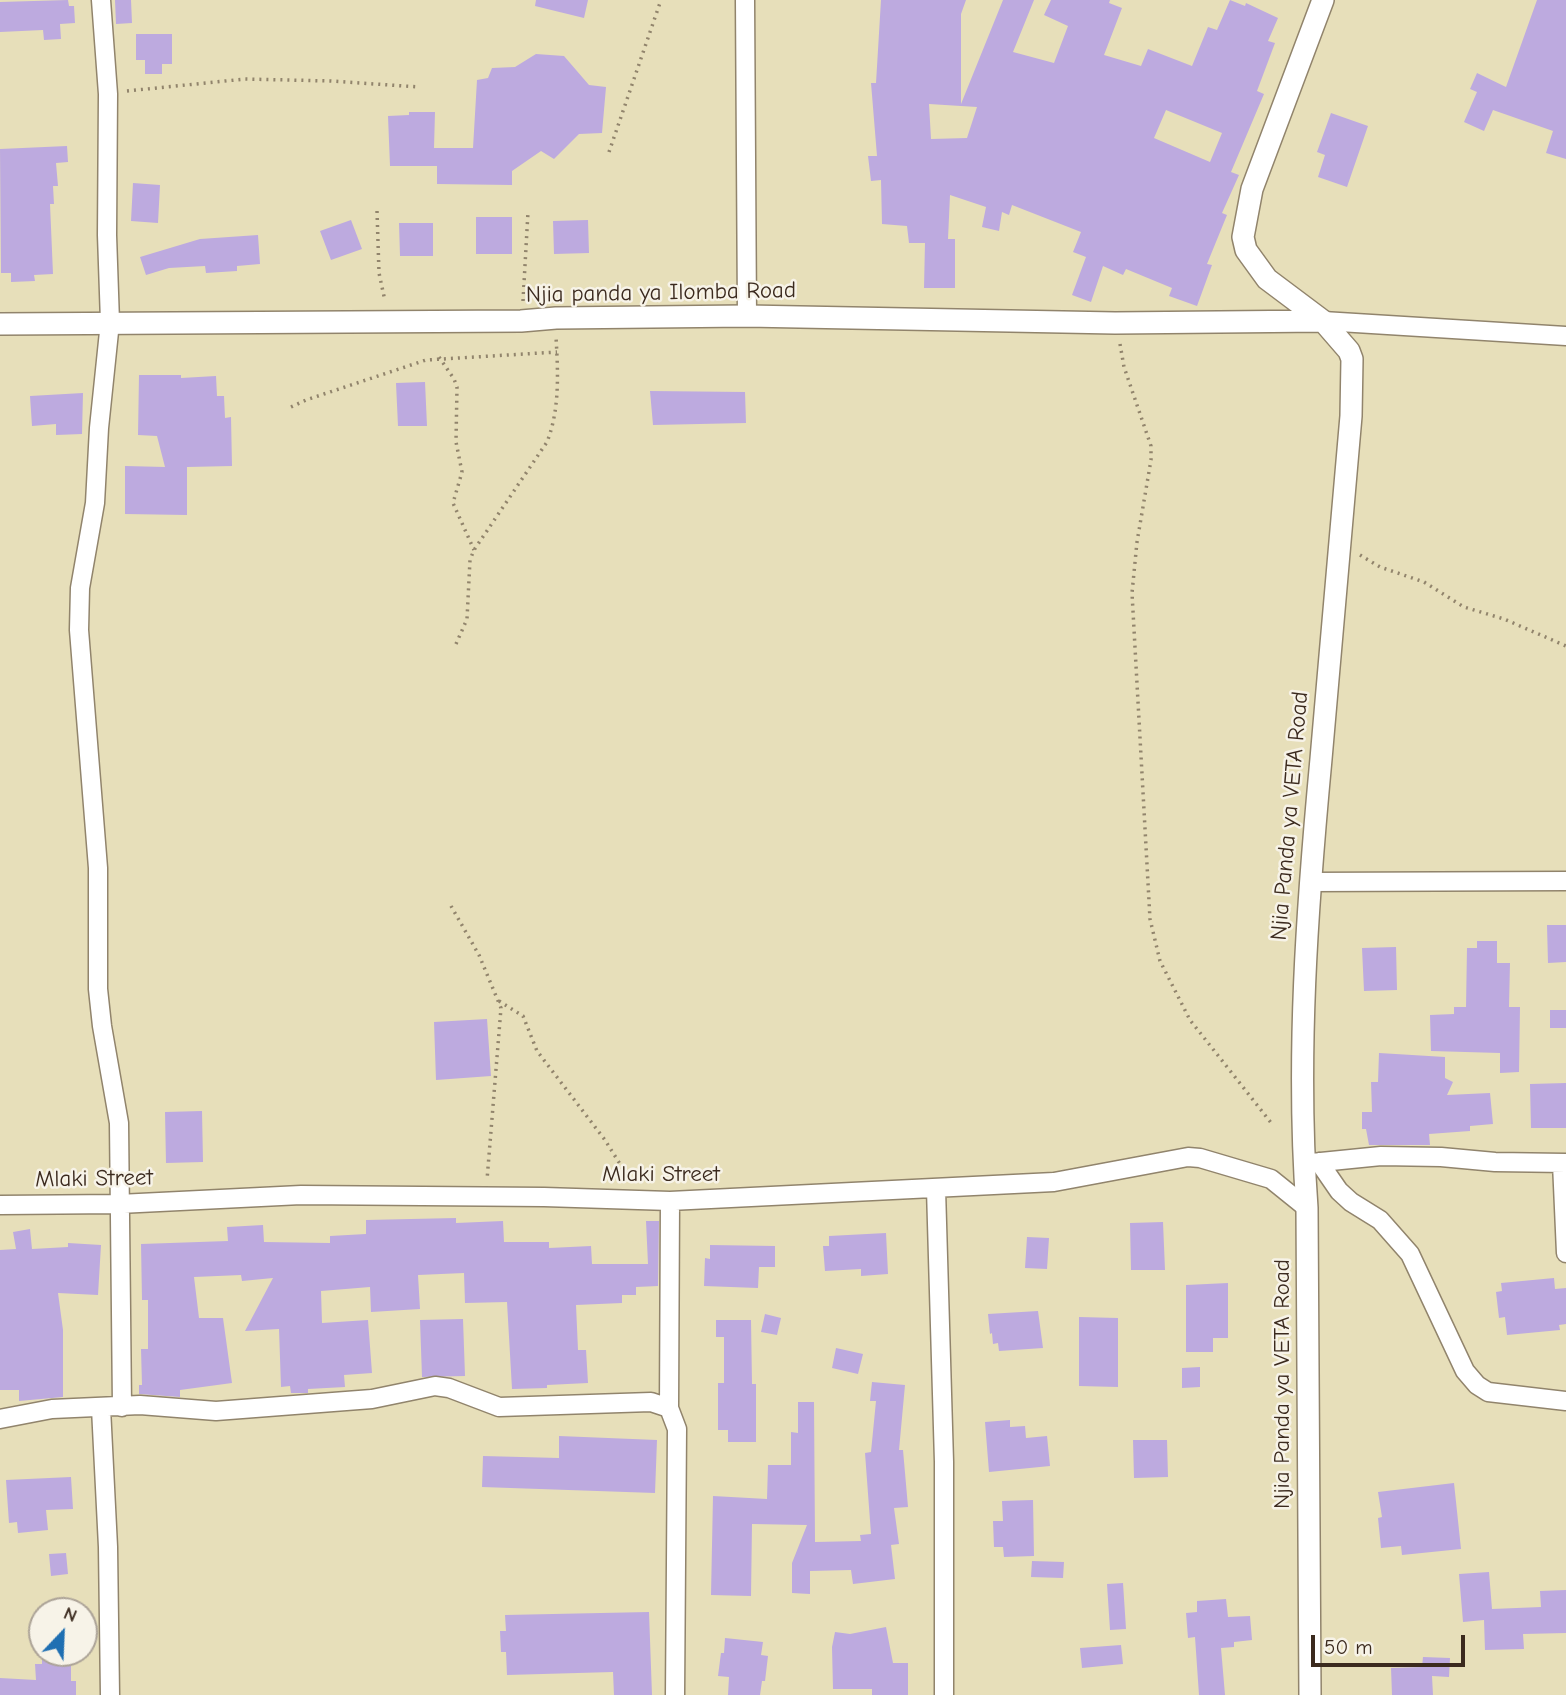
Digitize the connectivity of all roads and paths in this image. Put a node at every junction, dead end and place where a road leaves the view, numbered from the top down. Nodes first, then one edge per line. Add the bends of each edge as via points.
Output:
1 (101, 0) edge
2 (660, 0) edge
3 (745, 0) edge
4 (1323, 0) edge
5 (419, 87) dead end
6 (108, 93) junction
7 (609, 152) dead end
8 (377, 211) dead end
9 (528, 212) dead end
10 (747, 316) junction
11 (555, 318) junction
12 (388, 320) junction
13 (521, 321) junction
14 (1323, 321) junction
15 (110, 322) junction
16 (1115, 323) junction
17 (0, 324) edge
18 (1566, 336) edge
19 (557, 352) junction
20 (439, 357) junction
21 (291, 407) dead end
22 (1340, 545) junction
23 (474, 550) junction
24 (456, 645) dead end
25 (1566, 646) edge
26 (1566, 881) edge
27 (1310, 882) junction
28 (451, 906) dead end
29 (499, 1001) junction
30 (1272, 1124) dead end
31 (1311, 1162) junction
32 (1564, 1163) edge
33 (936, 1189) junction
34 (485, 1196) junction
35 (643, 1200) junction
36 (670, 1201) junction
37 (119, 1204) junction
38 (0, 1205) edge
39 (1307, 1208) junction
40 (1566, 1253) edge
41 (1566, 1401) edge
42 (122, 1406) junction
43 (101, 1408) junction
44 (669, 1408) junction
45 (0, 1419) edge
46 (110, 1695) edge
47 (675, 1695) edge
48 (944, 1695) edge
49 (1310, 1695) edge

1 - 6 street
2 - 7 path
3 - 10 street
4 - 14 street, Njia Panda ya VETA Road via 1252,188 1243,237 1267,279
5 - 6 path via 245,79
6 - 15 street
8 - 12 path via 379,273
9 - 13 path
10 - 11 street, Njia panda ya Ilomba Road
10 - 16 street, Njia panda ya Ilomba Road
11 - 13 street, Njia panda ya Ilomba Road
11 - 19 path
12 - 13 street, Njia panda ya Ilomba Road
12 - 15 street, Njia panda ya Ilomba Road
14 - 16 street, Njia panda ya Ilomba Road
14 - 18 street
14 - 22 street, Njia Panda ya VETA Road via 1345,344 1352,359
15 - 17 street, Njia panda ya Ilomba Road
15 - 37 street via 79,630 98,868 98,989 119,1123
16 - 30 path via 1124,366 1152,446 1132,593 1150,919 1160,961 1190,1020
19 - 20 path
19 - 23 path via 556,402 547,442
20 - 21 path
20 - 23 path via 457,387 456,442 462,472 453,506
22 - 25 path via 1380,567 1424,582 1464,607
22 - 27 street, Njia Panda ya VETA Road
23 - 24 path via 467,619
26 - 27 street
27 - 31 street, Njia Panda ya VETA Road via 1304,983
28 - 29 path
29 - 34 path
29 - 35 path via 523,1016 537,1051 605,1140
31 - 32 street via 1381,1156
31 - 39 street, Njia Panda ya VETA Road
31 - 41 street via 1351,1202 1380,1220 1409,1254 1465,1371 1477,1385 1488,1392
32 - 40 street
33 - 36 street, Mlaki Street
33 - 39 street, Mlaki Street via 1055,1182 1175,1158 1200,1158 1271,1179
33 - 48 street via 944,1462
34 - 35 street, Mlaki Street
34 - 37 street, Mlaki Street via 300,1195
35 - 36 street, Mlaki Street
36 - 44 street
37 - 38 street, Mlaki Street
37 - 42 street
39 - 49 street, Njia Panda ya VETA Road
42 - 43 street
42 - 44 street via 216,1411 372,1399 435,1386 499,1407 651,1402
43 - 45 street via 52,1409
43 - 46 street
44 - 47 street via 677,1429

